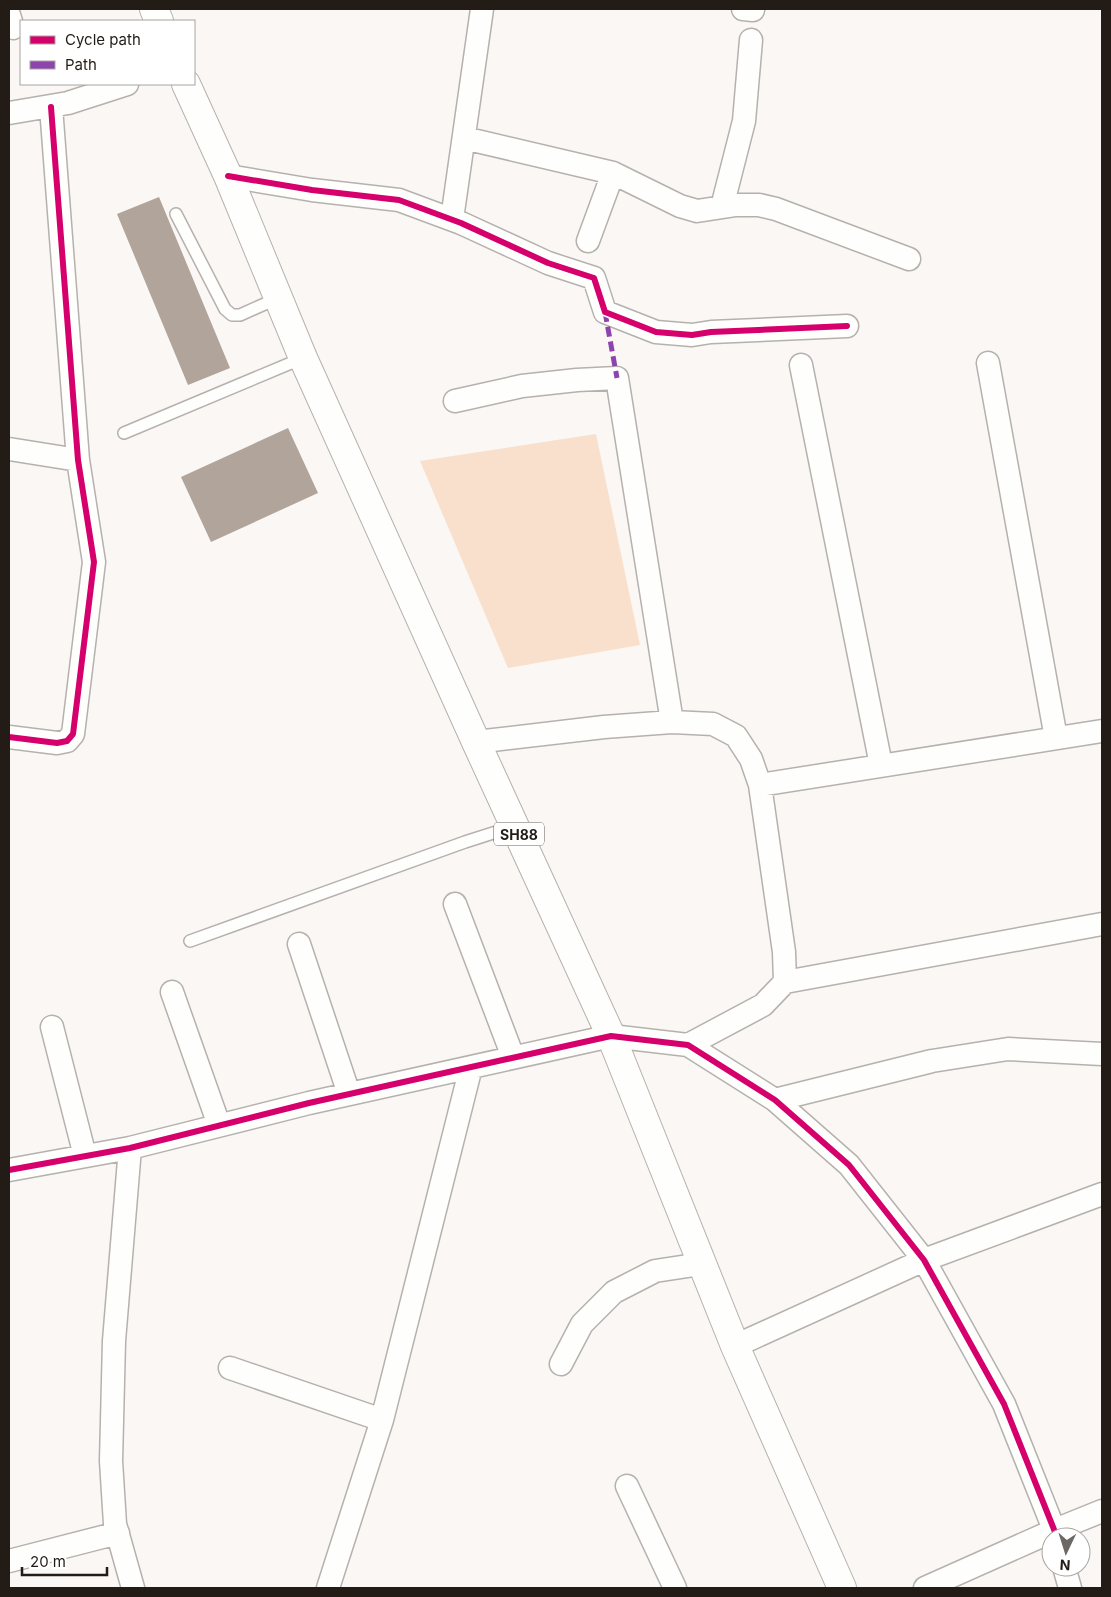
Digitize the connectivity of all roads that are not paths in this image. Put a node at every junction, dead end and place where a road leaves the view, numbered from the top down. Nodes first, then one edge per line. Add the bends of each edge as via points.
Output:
1 (482, 9) edge
2 (751, 40) dead end
3 (124, 85) edge
4 (186, 85) edge
5 (51, 107) junction
6 (9, 113) edge
7 (464, 138) junction
8 (613, 173) junction
9 (228, 176) junction
10 (722, 207) junction
11 (176, 214) dead end
12 (452, 220) junction
13 (588, 241) dead end
14 (909, 259) dead end
15 (278, 298) junction
16 (847, 326) dead end
17 (303, 358) junction
18 (988, 363) dead end
19 (801, 365) dead end
20 (455, 402) dead end
21 (124, 433) dead end
22 (9, 449) edge
23 (78, 460) junction
24 (672, 722) junction
25 (1102, 730) edge
26 (9, 737) edge
27 (1056, 738) junction
28 (476, 742) junction
29 (880, 765) junction
30 (760, 785) junction
31 (516, 826) junction
32 (455, 904) dead end
33 (1102, 924) edge
34 (190, 941) dead end
35 (299, 944) dead end
36 (786, 982) junction
37 (172, 992) dead end
38 (52, 1027) dead end
39 (611, 1036) junction
40 (688, 1045) junction
41 (1102, 1054) edge
42 (513, 1057) junction
43 (471, 1067) junction
44 (348, 1094) junction
45 (775, 1100) junction
46 (219, 1125) junction
47 (130, 1148) junction
48 (85, 1156) junction
49 (9, 1170) edge
50 (1102, 1194) edge
51 (924, 1260) junction
52 (701, 1264) junction
53 (735, 1346) junction
54 (561, 1364) dead end
55 (230, 1368) dead end
56 (382, 1420) junction
57 (627, 1486) dead end
58 (1102, 1511) edge
59 (1054, 1527) edge
60 (1069, 1527) edge
61 (118, 1533) junction
62 (1041, 1539) edge
63 (9, 1561) edge
64 (133, 1588) edge
65 (328, 1588) edge
66 (675, 1588) edge
67 (842, 1588) edge
68 (925, 1588) edge

1 - 7 street
2 - 10 street via 744,121
3 - 5 street
4 - 9 main road, SH88
5 - 6 street
5 - 23 street
7 - 8 street
7 - 12 street
8 - 10 street via 680,206 697,211
8 - 13 street
9 - 12 street via 399,200
9 - 15 main road, SH88
10 - 14 street via 759,205 776,209
11 - 15 lane via 225,309 232,315 240,315
12 - 16 street via 548,262 594,278 605,312 656,332 692,335
15 - 17 main road, SH88
17 - 21 lane
17 - 28 main road, SH88
18 - 27 street
19 - 29 street
20 - 24 street via 522,386 617,378
22 - 23 street
23 - 26 street via 94,562 73,734 67,741 57,743
24 - 28 street
24 - 30 street via 712,724 736,736 751,760
25 - 27 street
27 - 29 street
28 - 31 main road, SH88
29 - 30 street
30 - 36 street
31 - 34 lane
31 - 39 main road, SH88
32 - 42 street
33 - 36 street
35 - 44 street
36 - 40 street via 762,1005
37 - 46 street
38 - 48 street
39 - 40 street
39 - 42 street
39 - 52 main road, SH88
40 - 45 street
41 - 45 street via 1008,1049 932,1061
42 - 43 street
43 - 44 street
43 - 56 street
44 - 46 street
45 - 51 street via 848,1165
46 - 47 street
47 - 48 street
47 - 61 street via 114,1341 111,1461
48 - 49 street
50 - 51 street
51 - 53 street
51 - 59 street via 1004,1404
52 - 53 main road, SH88
52 - 54 street via 655,1271 614,1292 582,1324
53 - 67 main road, SH88
55 - 56 street
56 - 65 street
57 - 66 street
58 - 60 street
61 - 63 street
61 - 64 street
62 - 68 street

